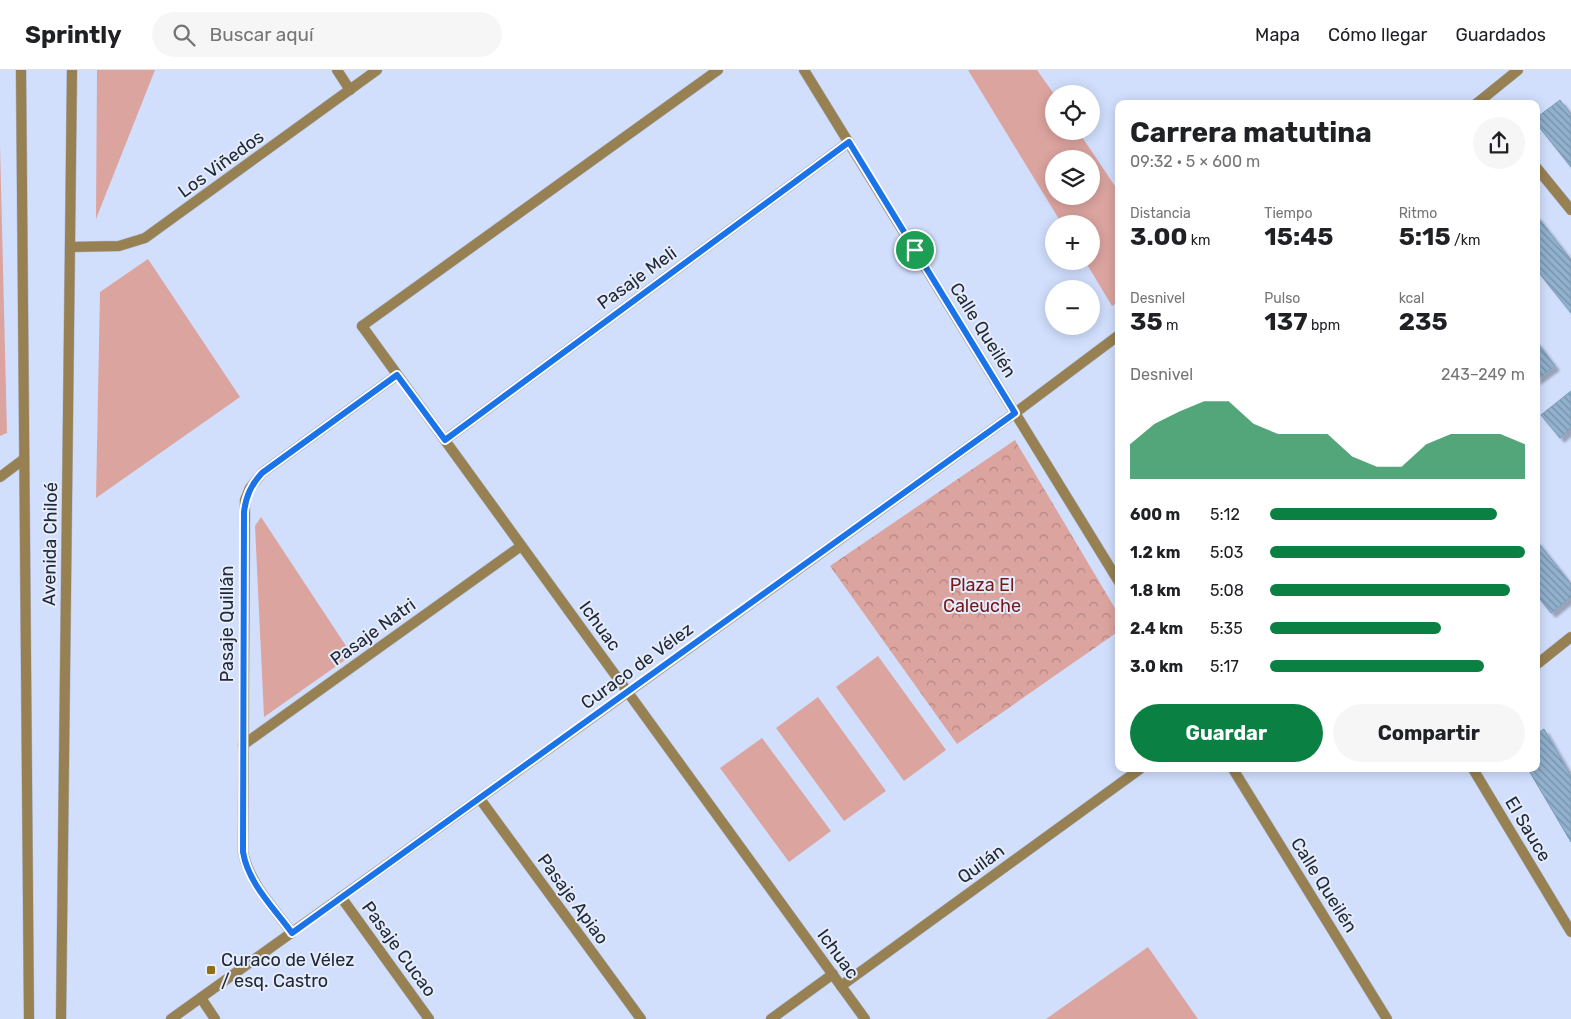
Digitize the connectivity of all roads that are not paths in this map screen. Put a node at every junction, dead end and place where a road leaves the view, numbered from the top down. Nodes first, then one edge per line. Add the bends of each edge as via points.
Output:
1 (20, 70) edge
2 (72, 70) edge
3 (337, 70) edge
4 (377, 70) edge
5 (718, 70) edge
6 (804, 70) edge
7 (1518, 70) edge
8 (350, 90) junction
9 (1483, 100) edge
10 (849, 142) junction
11 (1540, 172) edge
12 (1571, 210) edge
13 (70, 248) junction
14 (1115, 337) edge
15 (397, 375) junction
16 (1015, 413) junction
17 (445, 440) junction
18 (24, 459) junction
19 (0, 477) edge
20 (522, 546) junction
21 (1115, 576) edge
22 (1571, 637) edge
23 (1540, 662) edge
24 (628, 692) junction
25 (243, 745) junction
26 (1136, 772) edge
27 (1235, 772) edge
28 (1474, 772) edge
29 (480, 799) junction
30 (341, 897) junction
31 (1571, 932) edge
32 (292, 933) junction
33 (833, 974) junction
34 (841, 986) junction
35 (201, 998) junction
36 (29, 1019) edge
37 (61, 1019) edge
38 (172, 1019) edge
39 (216, 1019) edge
40 (429, 1019) edge
41 (640, 1019) edge
42 (771, 1019) edge
43 (865, 1019) edge
44 (1387, 1019) edge

1 - 18 street, Avenida Chiloé
2 - 13 street, Avenida Chiloé
3 - 8 street
4 - 8 street, Los Viñedos
5 - 15 street, Ichuac via 362,326
6 - 10 street, Calle Queilén
7 - 9 street
8 - 13 street, Los Viñedos via 145,238 119,246
10 - 16 street, Calle Queilén
10 - 17 street, Pasaje Meli
11 - 12 street
13 - 37 street, Avenida Chiloé
14 - 16 street, Curaco de Vélez
15 - 17 street, Ichuac
15 - 25 street, Pasaje Quillán via 262,473 250,488 244,512
16 - 21 street, Calle Queilén
16 - 24 street, Curaco de Vélez
17 - 20 street, Ichuac
18 - 19 street
18 - 36 street, Avenida Chiloé
20 - 24 street, Ichuac
20 - 25 street, Pasaje Natri
22 - 23 street
24 - 29 street, Curaco de Vélez
24 - 33 street, Ichuac
25 - 32 street, Pasaje Quillán via 245,861 254,880
26 - 34 street, Quilán
27 - 44 street, Calle Queilén
28 - 31 street, El Sauce
29 - 30 street, Curaco de Vélez
29 - 41 street, Pasaje Apiao
30 - 32 street, Curaco de Vélez
30 - 40 street, Pasaje Cucao
32 - 35 street, Curaco de Vélez
33 - 34 street, Ichuac
33 - 42 street
34 - 43 street, Ichuac
35 - 38 street, Curaco de Vélez
35 - 39 street

